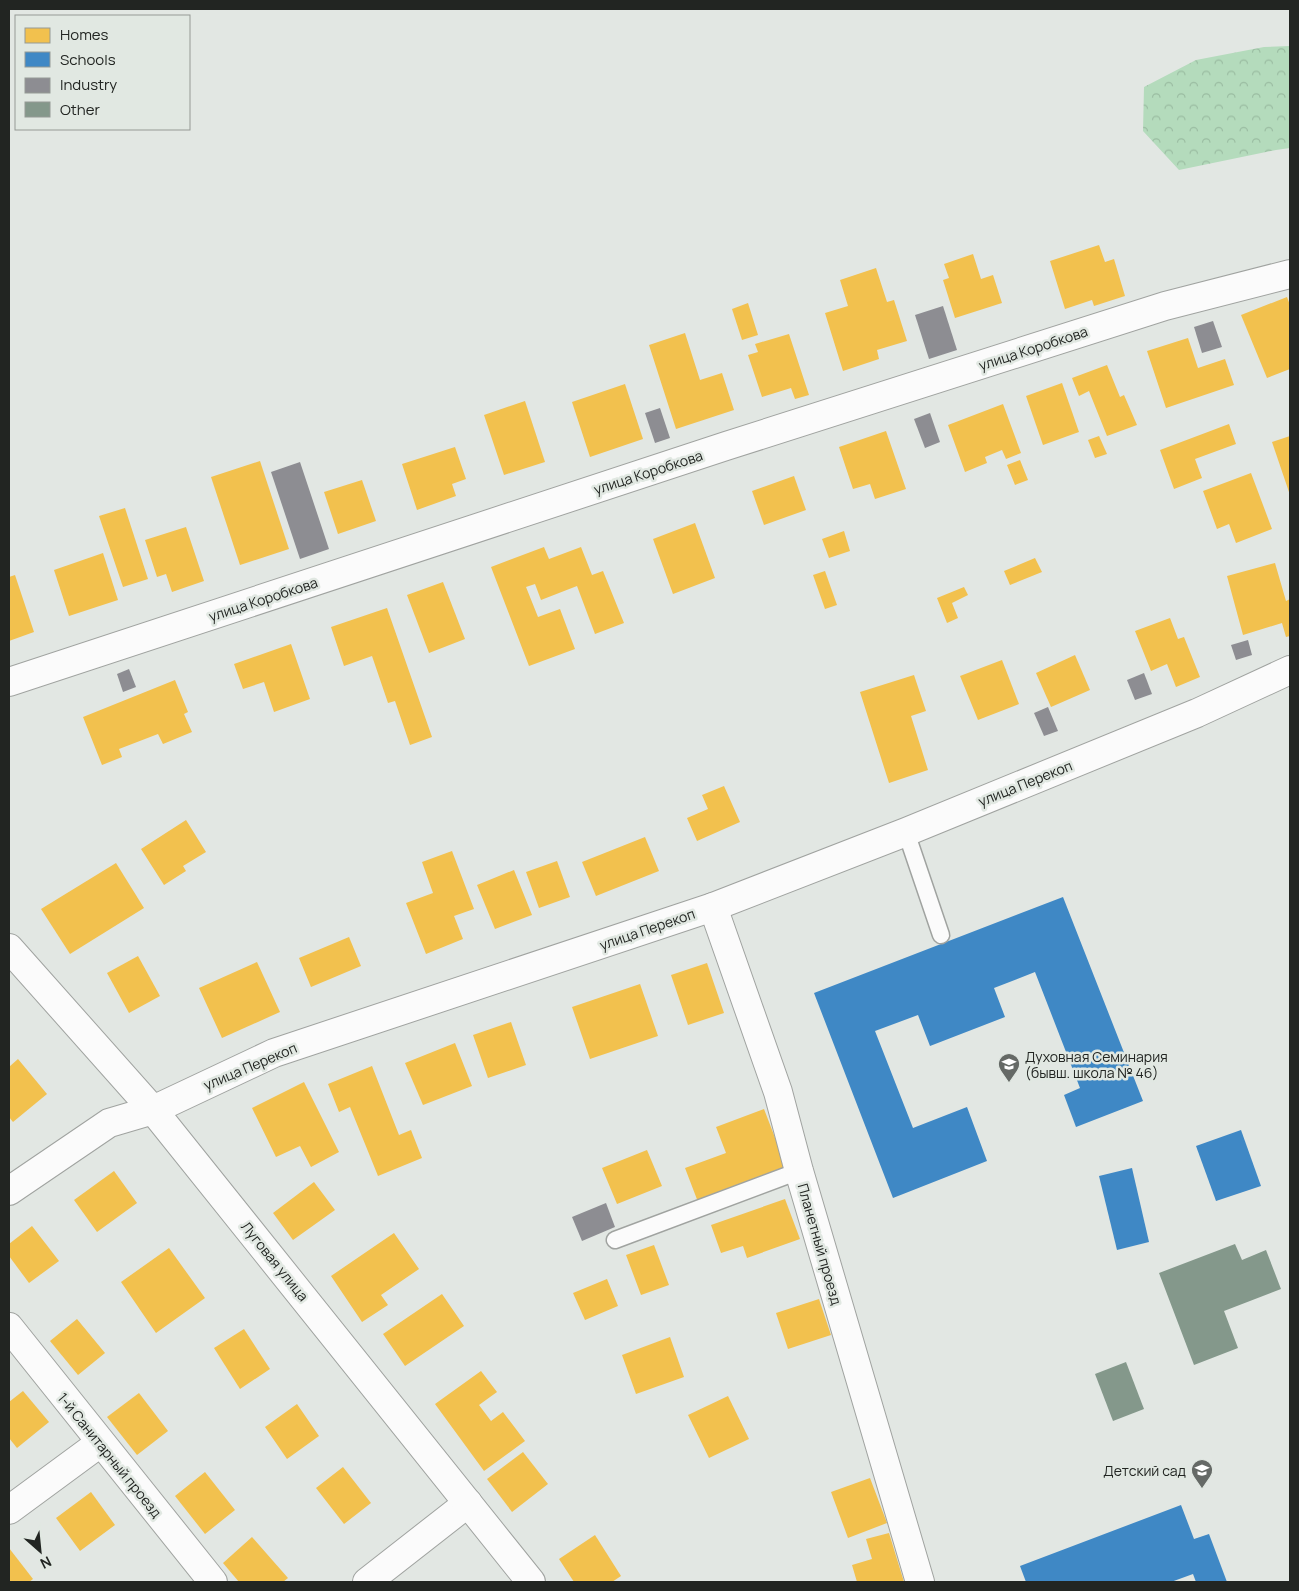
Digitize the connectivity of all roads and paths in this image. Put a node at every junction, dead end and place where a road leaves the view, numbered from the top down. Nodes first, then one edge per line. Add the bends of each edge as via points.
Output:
1 (1290, 274) edge
2 (1290, 670) edge
3 (9, 682) edge
4 (906, 832) junction
5 (713, 908) junction
6 (941, 935) dead end
7 (9, 948) edge
8 (154, 1110) junction
9 (799, 1171) junction
10 (9, 1191) edge
11 (615, 1240) dead end
12 (9, 1327) edge
13 (100, 1443) junction
14 (468, 1503) junction
15 (9, 1510) edge
16 (213, 1582) edge
17 (367, 1582) edge
18 (531, 1582) edge
19 (920, 1582) edge

1 - 3 street, улица Коробкова via 1166,306 707,452
2 - 4 street, улица Перекоп via 1197,713
4 - 5 street, улица Перекоп
4 - 6 lane
5 - 8 street, улица Перекоп via 274,1052
5 - 9 street, Планетный проезд via 778,1092
7 - 8 street, Луговая улица
8 - 10 street, улица Перекоп via 109,1123
8 - 14 street, Луговая улица
9 - 11 lane
9 - 19 street, Планетный проезд
12 - 13 street, 1-й Санитарный проезд
13 - 15 street
13 - 16 street, 1-й Санитарный проезд
14 - 17 street
14 - 18 street, Луговая улица

